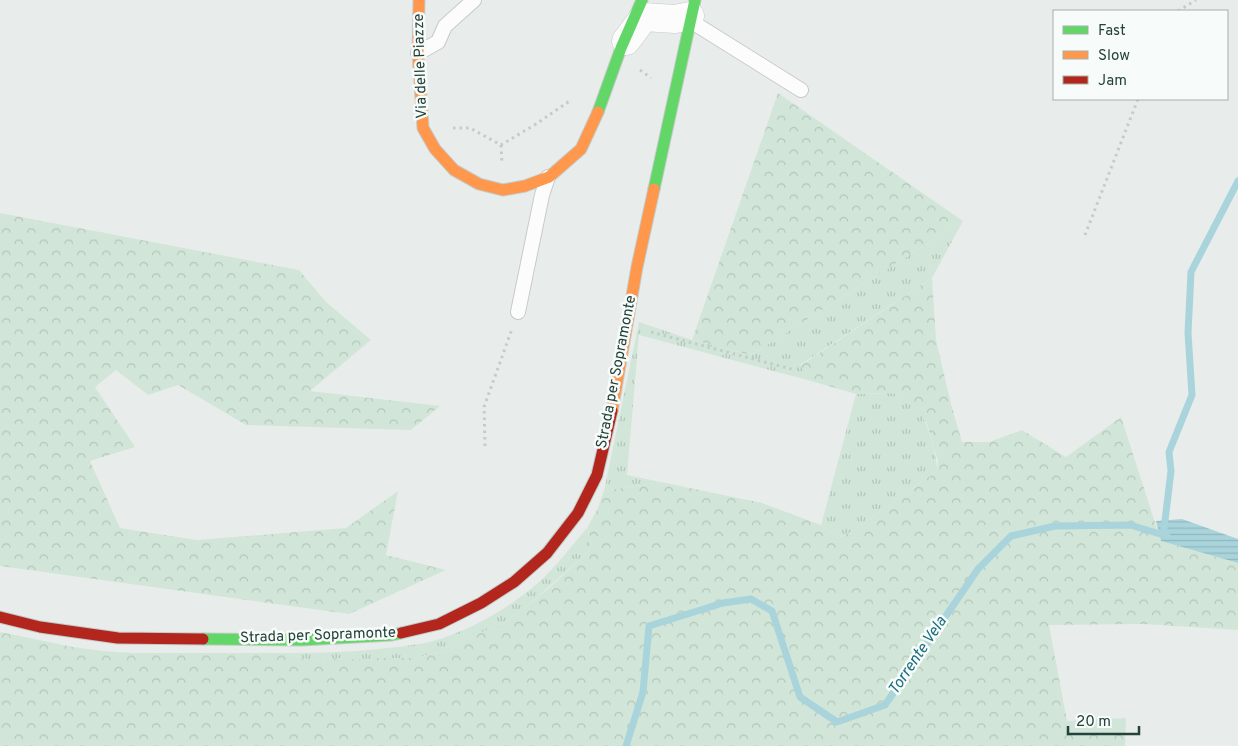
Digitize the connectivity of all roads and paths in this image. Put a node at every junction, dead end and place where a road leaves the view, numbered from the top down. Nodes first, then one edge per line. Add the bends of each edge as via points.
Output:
1 (419, 0) edge
2 (474, 0) edge
3 (642, 0) edge
4 (1196, 0) edge
5 (1180, 10) edge
6 (692, 12) edge
7 (418, 53) junction
8 (628, 58) junction
9 (652, 78) dead end
10 (801, 90) dead end
11 (571, 100) dead end
12 (1138, 100) edge
13 (470, 128) dead end
14 (549, 177) junction
15 (1084, 235) dead end
16 (518, 312) joint
17 (627, 325) junction
18 (795, 370) dead end
19 (485, 446) dead end
20 (0, 617) edge

1 - 7 main road, Via delle Piazze
2 - 7 lane via 445,26 438,42
3 - 8 main road, Via delle Piazze
4 - 5 path
6 - 8 street, Via delle Piazze via 675,19 644,16
6 - 10 lane
6 - 17 main road, Strada per Sopramonte
7 - 14 main road, Via delle Piazze via 423,128 435,149 454,170 479,184 503,190
8 - 9 path
8 - 14 main road, Via delle Piazze via 581,149
11 - 13 path via 501,145
12 - 15 path
14 - 16 lane via 542,195
16 - 19 path via 484,407
17 - 18 path
17 - 20 main road, Strada per Sopramonte via 610,424 596,475 578,513 547,553 514,582 439,624 392,636 193,640 118,638 40,627

